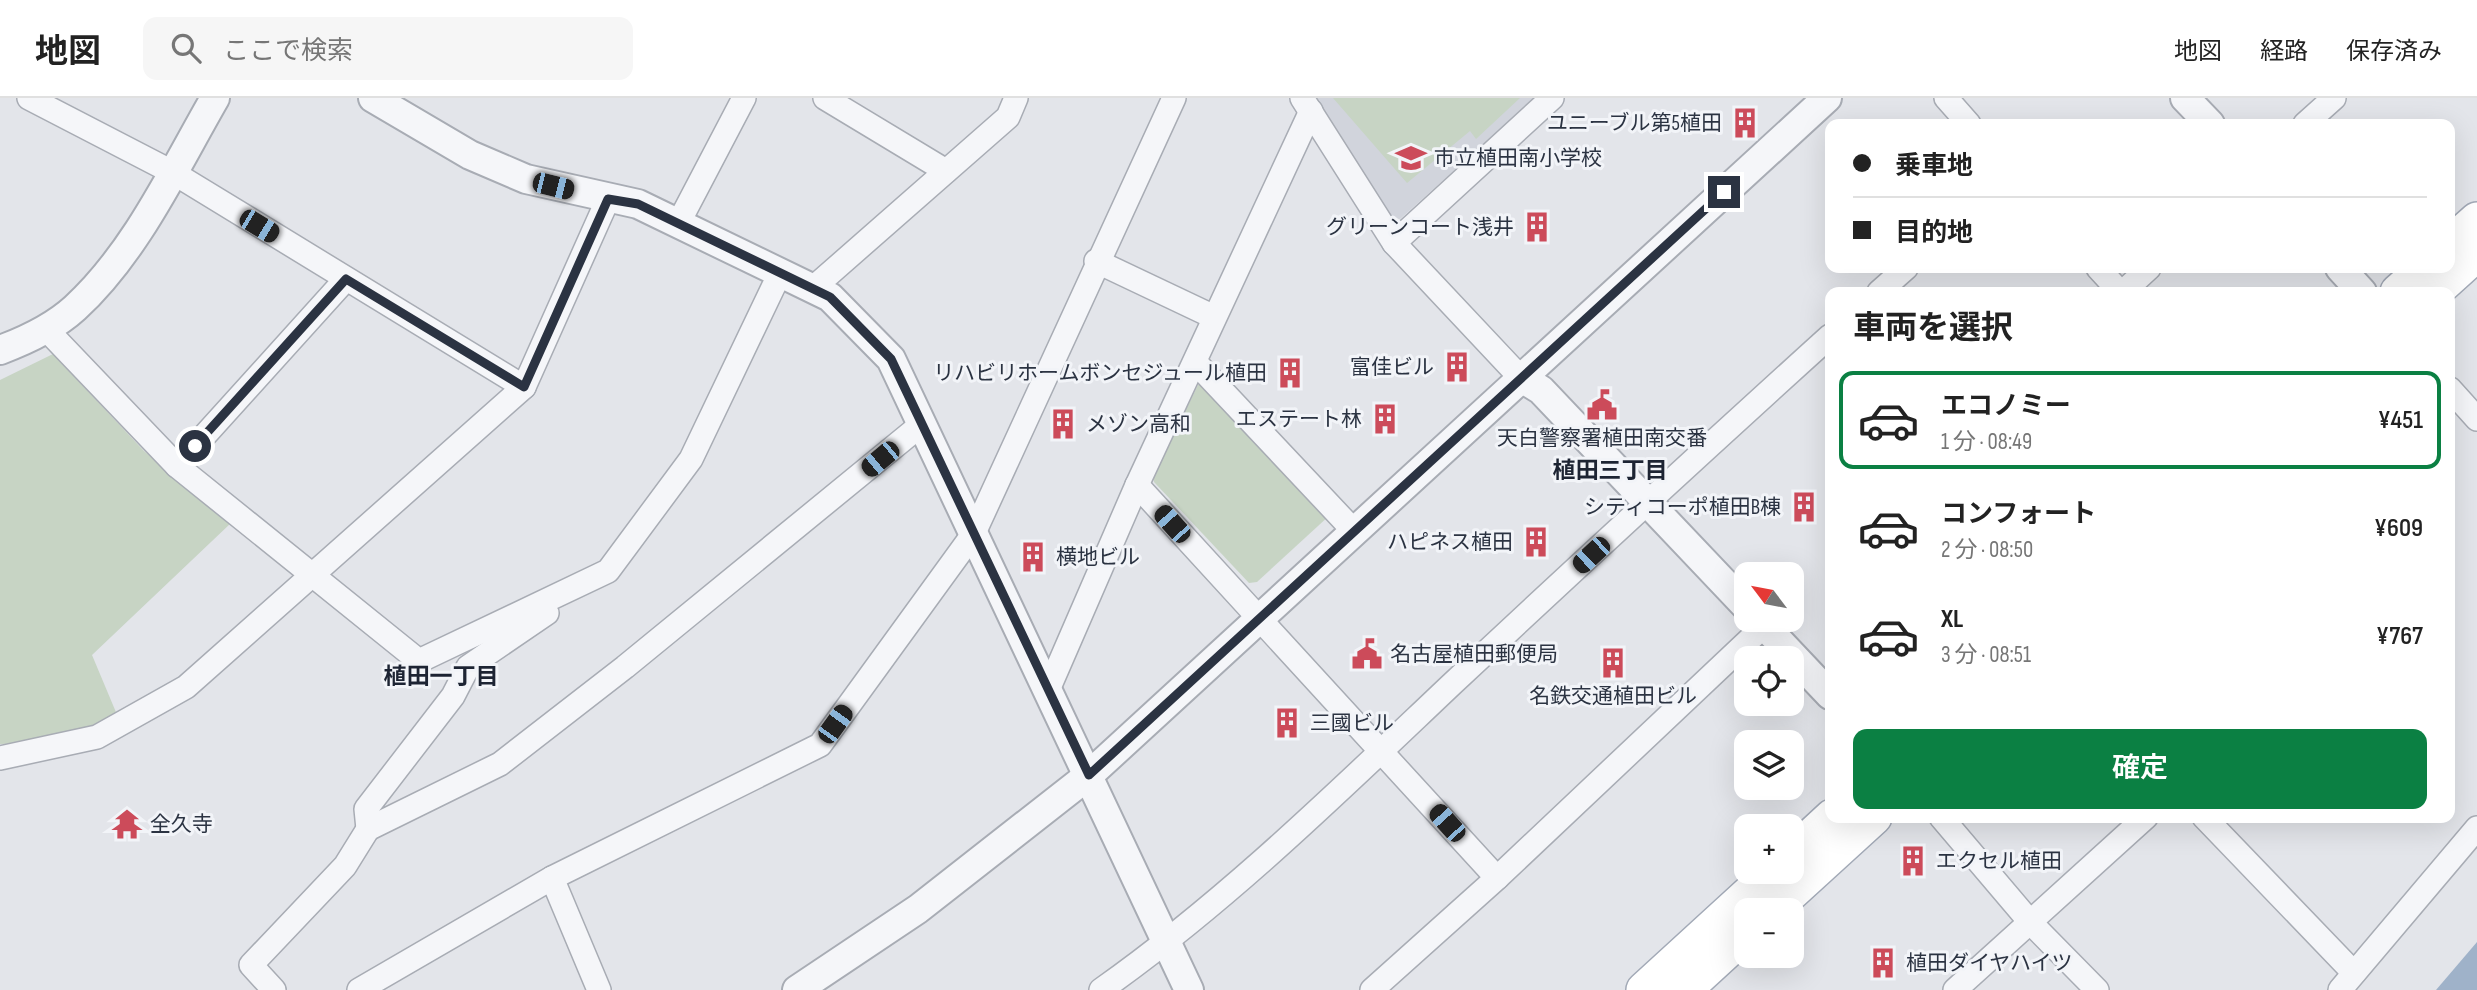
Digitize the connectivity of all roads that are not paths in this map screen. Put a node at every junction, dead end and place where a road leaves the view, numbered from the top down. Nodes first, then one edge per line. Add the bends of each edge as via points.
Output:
1 (29, 98) edge
2 (215, 98) edge
3 (744, 98) edge
4 (825, 98) edge
5 (1016, 98) edge
6 (1174, 98) edge
7 (1552, 98) edge
8 (1827, 98) edge
9 (1946, 98) edge
10 (2185, 98) edge
11 (2334, 98) edge
12 (390, 102) edge
13 (1307, 105) edge
14 (1965, 119) edge
15 (2205, 119) edge
16 (2311, 119) edge
17 (946, 171) junction
18 (172, 172) junction
19 (608, 199) junction
20 (2477, 220) edge
21 (679, 222) junction
22 (2455, 240) edge
23 (1394, 243) junction
24 (2477, 253) edge
25 (1096, 261) junction
26 (780, 273) junction
27 (1900, 273) edge
28 (2103, 273) edge
29 (2143, 273) edge
30 (2345, 273) edge
31 (2419, 273) edge
32 (2455, 273) edge
33 (2455, 273) edge
34 (346, 279) junction
35 (1885, 287) edge
36 (2116, 287) edge
37 (2127, 287) edge
38 (2357, 287) edge
39 (2404, 287) edge
40 (2440, 287) edge
41 (812, 289) junction
42 (1214, 317) junction
43 (46, 328) junction
44 (1825, 341) edge
45 (0, 350) edge
46 (1196, 363) junction
47 (1520, 377) junction
48 (524, 387) junction
49 (2455, 395) edge
50 (2477, 419) edge
51 (922, 424) junction
52 (177, 466) junction
53 (1137, 485) junction
54 (1648, 501) junction
55 (1354, 531) junction
56 (974, 533) junction
57 (608, 571) junction
58 (313, 575) junction
59 (1734, 593) edge
60 (1258, 619) junction
61 (1742, 632) edge
62 (1771, 632) edge
63 (1048, 690) junction
64 (1825, 690) edge
65 (1381, 751) junction
66 (0, 758) edge
67 (1089, 775) junction
68 (1826, 823) edge
69 (1867, 823) edge
70 (1946, 823) edge
71 (2139, 823) edge
72 (2209, 823) edge
73 (2477, 828) edge
74 (368, 829) junction
75 (1804, 843) edge
76 (552, 878) junction
77 (1497, 878) junction
78 (1760, 884) edge
79 (1785, 898) edge
80 (2031, 923) junction
81 (1165, 944) junction
82 (1734, 944) edge
83 (2347, 981) edge
84 (274, 990) edge
85 (359, 990) edge
86 (599, 990) edge
87 (797, 990) edge
88 (1101, 990) edge
89 (1189, 990) edge
90 (1372, 990) edge
91 (1644, 990) edge
92 (1684, 990) edge
93 (1955, 990) edge
94 (2097, 990) edge

1 - 18 street
2 - 18 street
3 - 21 street
4 - 17 street
5 - 17 street via 1008,117
6 - 25 street
7 - 23 street
8 - 47 street
9 - 14 street
10 - 15 street
11 - 16 street
12 - 19 street via 471,155 526,179
13 - 23 street
13 - 42 street
17 - 41 street
18 - 34 street
18 - 43 street via 115,266 74,309
19 - 21 street via 638,204
19 - 48 street
20 - 22 main road
21 - 26 street
23 - 47 street
24 - 32 main road
25 - 42 street
25 - 56 street
26 - 41 street
26 - 57 street via 691,460
27 - 35 street
28 - 36 street
29 - 37 street
30 - 38 street
31 - 39 main road
33 - 40 main road
34 - 48 street
34 - 52 street
41 - 51 street via 830,297 891,359
42 - 46 street
43 - 45 street
43 - 52 street
44 - 54 street
46 - 53 street
46 - 55 street
47 - 54 street via 1541,390
47 - 55 street
48 - 58 street
49 - 50 street
51 - 56 street
51 - 74 street via 500,764
52 - 58 street
53 - 60 street
53 - 63 street
54 - 59 street
54 - 65 street
55 - 60 street
56 - 63 street
56 - 76 street via 820,746
57 - 58 street via 419,661
57 - 74 street via 468,667 453,695 366,809
58 - 66 street via 187,687 97,737
60 - 65 street
60 - 67 street
61 - 77 street
62 - 64 street
63 - 67 street
65 - 77 street
65 - 81 street
67 - 81 street
67 - 87 street via 918,909
68 - 75 main road
69 - 79 main road
70 - 80 street
71 - 80 street
72 - 83 street
73 - 83 street
74 - 84 street via 345,866 251,965
76 - 85 street
76 - 86 street
77 - 90 street
78 - 91 main road
80 - 93 street
80 - 94 street
81 - 88 street
81 - 89 street
82 - 92 main road

